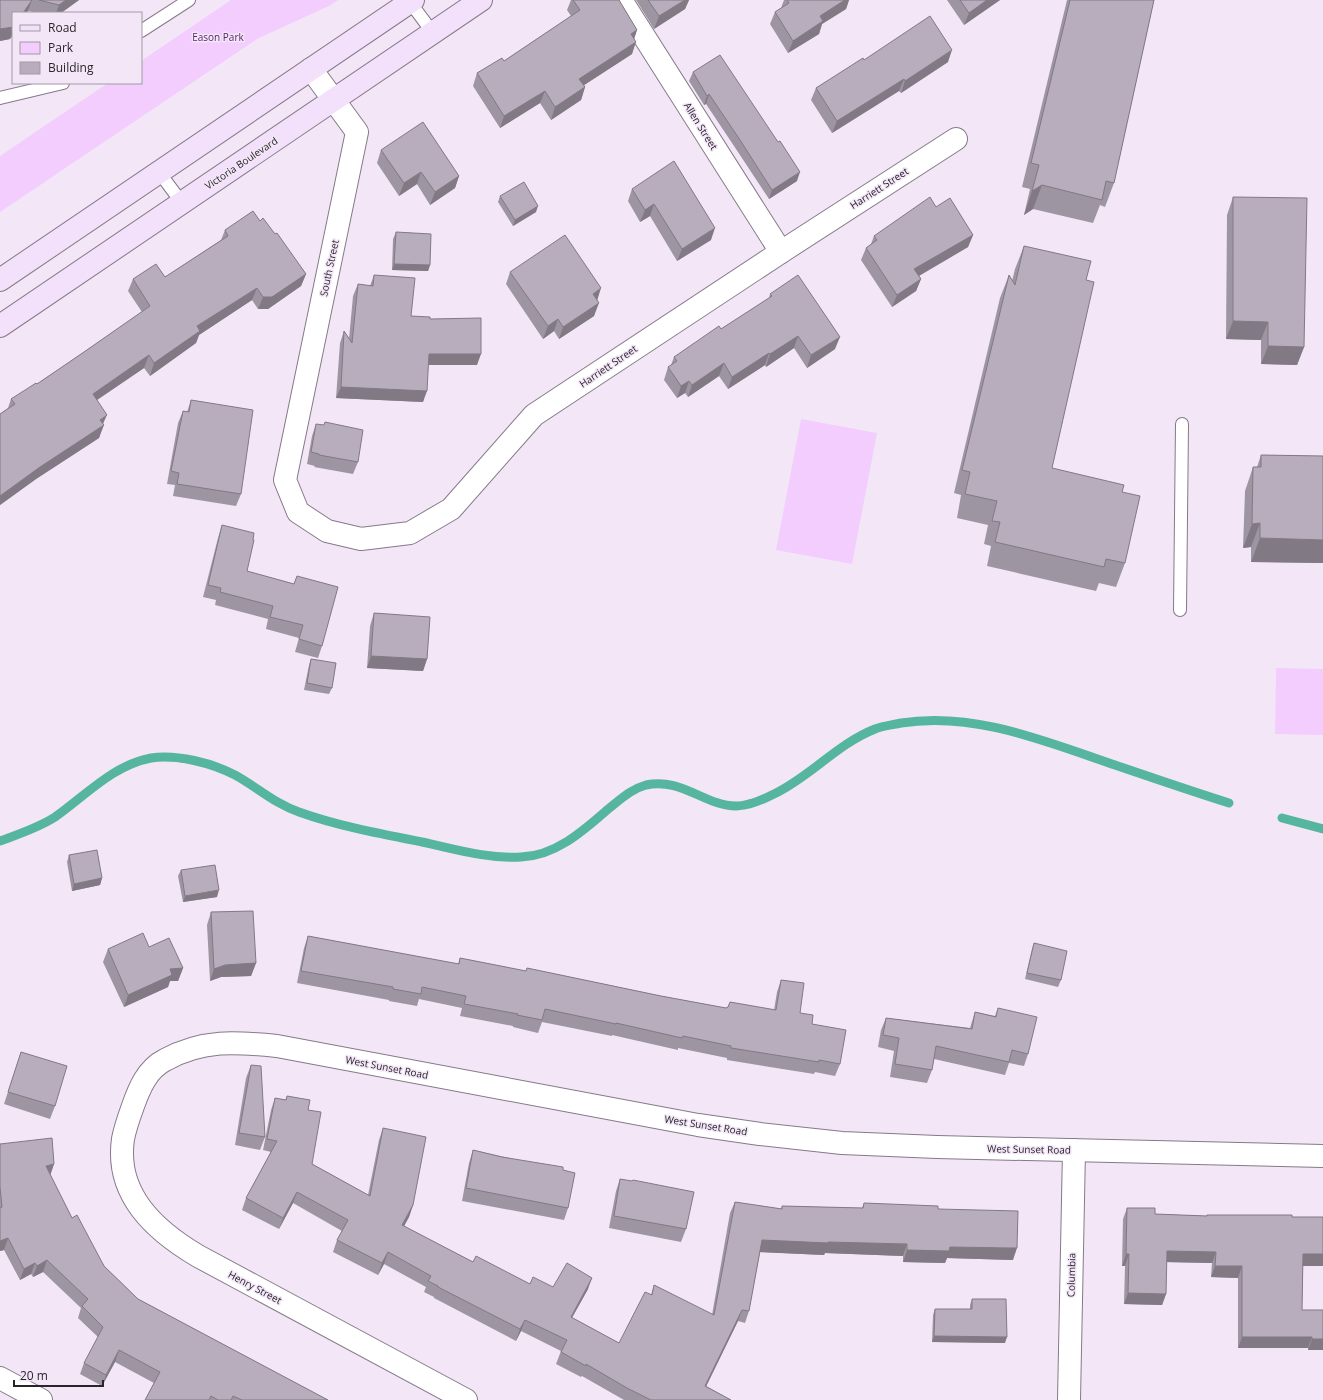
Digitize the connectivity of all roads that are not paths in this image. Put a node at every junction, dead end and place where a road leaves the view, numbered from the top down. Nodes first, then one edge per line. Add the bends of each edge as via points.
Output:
1 (189, 0) edge
2 (481, 0) edge
3 (621, 0) edge
4 (411, 1) edge
5 (142, 31) edge
6 (433, 33) junction
7 (311, 69) junction
8 (59, 84) edge
9 (0, 98) edge
10 (334, 100) junction
11 (956, 139) dead end
12 (159, 172) junction
13 (182, 203) junction
14 (781, 252) junction
15 (0, 280) edge
16 (1, 323) edge
17 (1182, 424) dead end
18 (285, 480) joint
19 (1180, 610) dead end
20 (130, 1115) joint
21 (1074, 1150) junction
22 (1323, 1156) edge
23 (0, 1378) edge
24 (41, 1400) edge
25 (466, 1400) edge
26 (1068, 1400) edge

1 - 5 lane
2 - 6 main road, Victoria Boulevard
3 - 14 street, Allen Street
4 - 6 lane
4 - 7 main road
6 - 10 main road, Victoria Boulevard
7 - 10 street, South Street
7 - 12 main road
8 - 9 lane
10 - 13 main road, Victoria Boulevard
10 - 18 street, South Street via 357,132
11 - 14 street, Harriett Street
12 - 13 lane
12 - 15 main road
13 - 16 main road, Victoria Boulevard
14 - 18 street, Harriett Street via 534,415 451,509 410,533 361,539 327,531 298,512
17 - 19 lane
20 - 21 street, West Sunset Road via 146,1076 163,1061 210,1044 239,1042 277,1046 698,1125 760,1134 842,1143
20 - 25 street, Henry Street via 123,1138 122,1157 125,1175 138,1206 149,1220 178,1244 198,1256
21 - 22 street, West Sunset Road
21 - 26 street, Columbia
23 - 24 street

